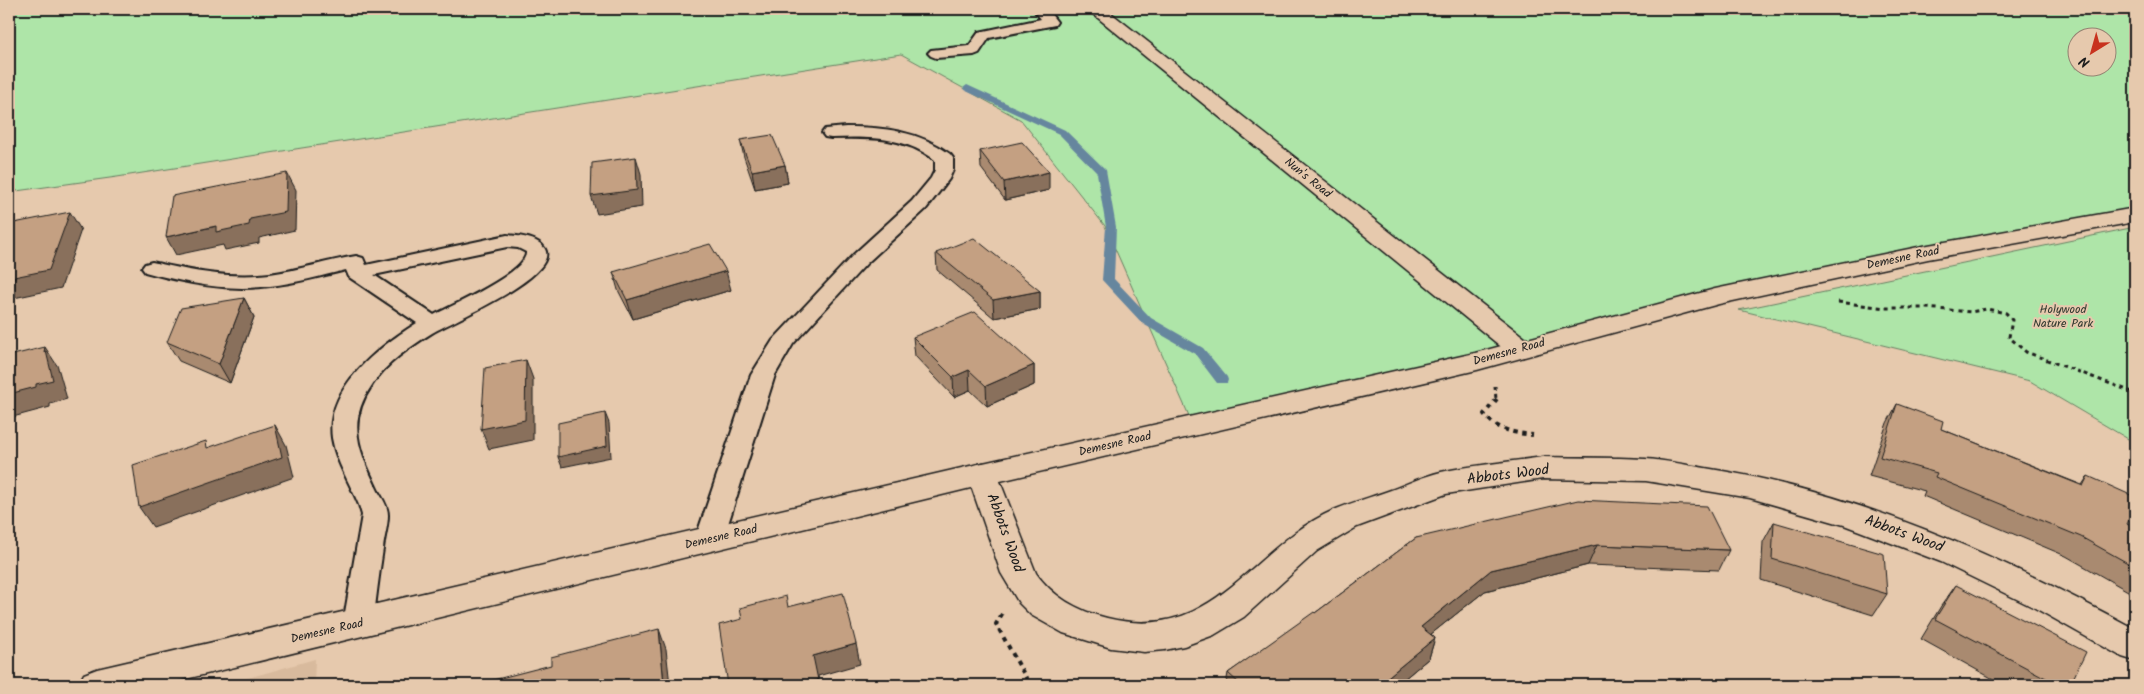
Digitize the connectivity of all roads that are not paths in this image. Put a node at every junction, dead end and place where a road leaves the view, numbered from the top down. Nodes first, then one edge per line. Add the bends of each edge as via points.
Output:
1 (1040, 9) edge
2 (1096, 9) edge
3 (936, 53) dead end
4 (830, 133) dead end
5 (2135, 215) edge
6 (152, 268) dead end
7 (356, 273) junction
8 (433, 324) junction
9 (1520, 348) junction
10 (983, 474) junction
11 (709, 540) junction
12 (358, 624) junction
13 (2135, 646) edge
14 (97, 685) edge

1 - 3 lane via 1050,22 984,35 974,50
2 - 9 street, Nun's Road
4 - 11 lane via 864,132 913,139 933,148 944,158 944,170 919,205 860,259 784,340 759,384
5 - 9 street, Demesne Road via 1928,252 1715,297
6 - 7 lane via 193,279 232,282 270,280 356,262
7 - 8 lane
7 - 8 lane via 494,243 518,242 534,249 535,261 531,267 500,289
8 - 12 lane via 376,364 352,395 346,412 344,445 375,513
9 - 10 street, Demesne Road via 1477,361
10 - 11 street, Demesne Road
10 - 13 street, Abbots Wood via 1023,583 1039,601 1061,616 1087,628 1116,635 1144,638 1199,627 1235,606 1304,543 1387,501 1432,486 1479,476 1528,470 1606,468 1716,480 1774,492 1870,521 1960,555 2026,586
11 - 12 street, Demesne Road
12 - 14 street, Demesne Road

